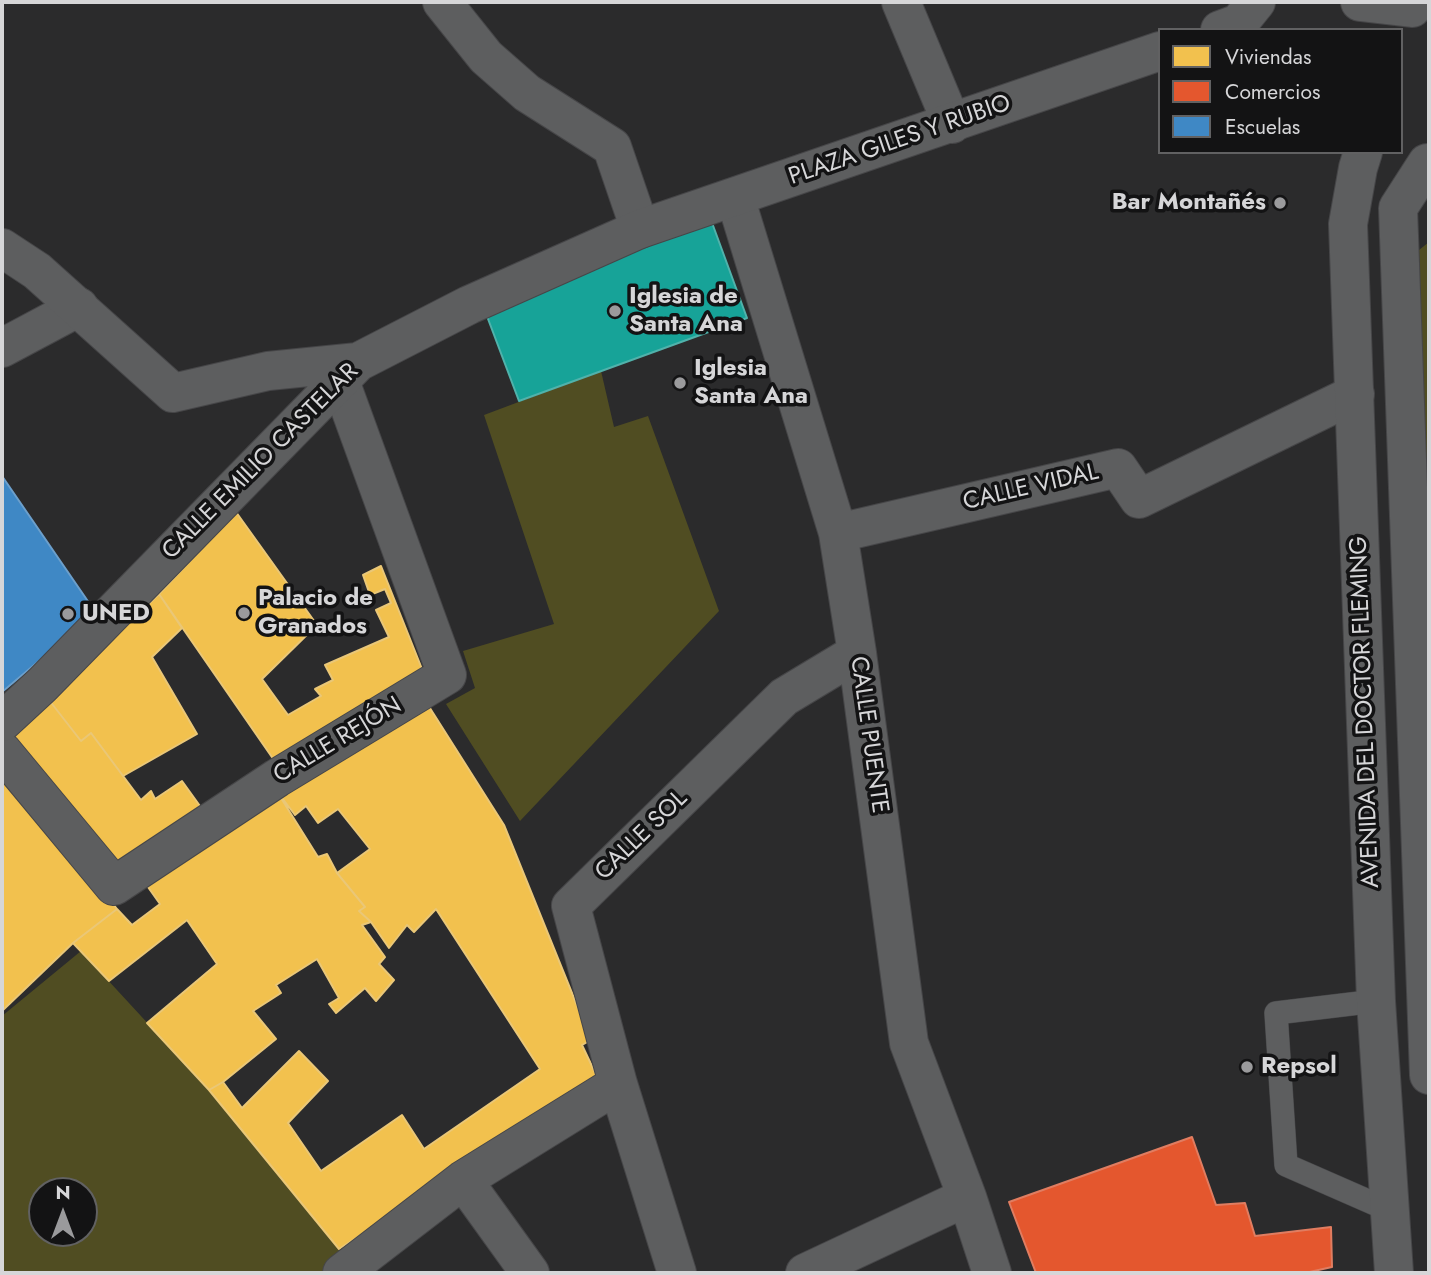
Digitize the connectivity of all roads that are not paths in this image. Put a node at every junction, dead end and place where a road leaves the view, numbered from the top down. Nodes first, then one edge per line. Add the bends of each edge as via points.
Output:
1 (442, 2) edge
2 (901, 2) edge
3 (1360, 2) edge
4 (1409, 13) edge
5 (1158, 52) edge
6 (952, 124) junction
7 (1362, 154) edge
8 (1419, 158) edge
9 (735, 197) junction
10 (640, 229) junction
11 (2, 248) edge
12 (79, 307) junction
13 (2, 348) edge
14 (349, 371) junction
15 (1355, 394) junction
16 (838, 533) junction
17 (858, 653) junction
18 (2, 722) edge
19 (2, 751) edge
20 (1376, 1001) junction
21 (1429, 1075) edge
22 (618, 1084) junction
23 (463, 1180) junction
24 (967, 1197) junction
25 (1391, 1211) junction
26 (342, 1273) edge
27 (530, 1273) edge
28 (677, 1273) edge
29 (804, 1273) edge
30 (992, 1273) edge
31 (1394, 1273) edge

1 - 10 street via 486,57 527,93 612,147
2 - 6 street
3 - 4 street
5 - 6 street, PLAZA GILES Y RUBIO
6 - 9 street, PLAZA GILES Y RUBIO
7 - 15 street, AVENIDA DEL DOCTOR FLEMING via 1348,224
8 - 21 street, AVENIDA DEL DOCTOR FLEMING via 1398,208
9 - 10 street, PLAZA GILES Y RUBIO
9 - 16 street, CALLE PUENTE
10 - 14 street, CALLE EMILIO CASTELAR via 469,304
11 - 12 street
12 - 13 street
12 - 14 street via 173,393 268,371
14 - 18 street, CALLE EMILIO CASTELAR
14 - 19 street, CALLE REJÓN via 447,675 277,778 114,886
15 - 16 street, CALLE VIDAL via 1139,499 1118,468
15 - 20 street, AVENIDA DEL DOCTOR FLEMING
16 - 17 street, CALLE PUENTE
17 - 22 street, CALLE SOL via 784,697 571,906
17 - 24 street, CALLE PUENTE via 909,1042
20 - 25 street, AVENIDA DEL DOCTOR FLEMING
20 - 25 lane via 1276,1013 1286,1165
22 - 23 street
22 - 28 street, CALLE SOL
23 - 26 street
23 - 27 street
24 - 29 street
24 - 30 street, CALLE PUENTE
25 - 31 street, AVENIDA DEL DOCTOR FLEMING

